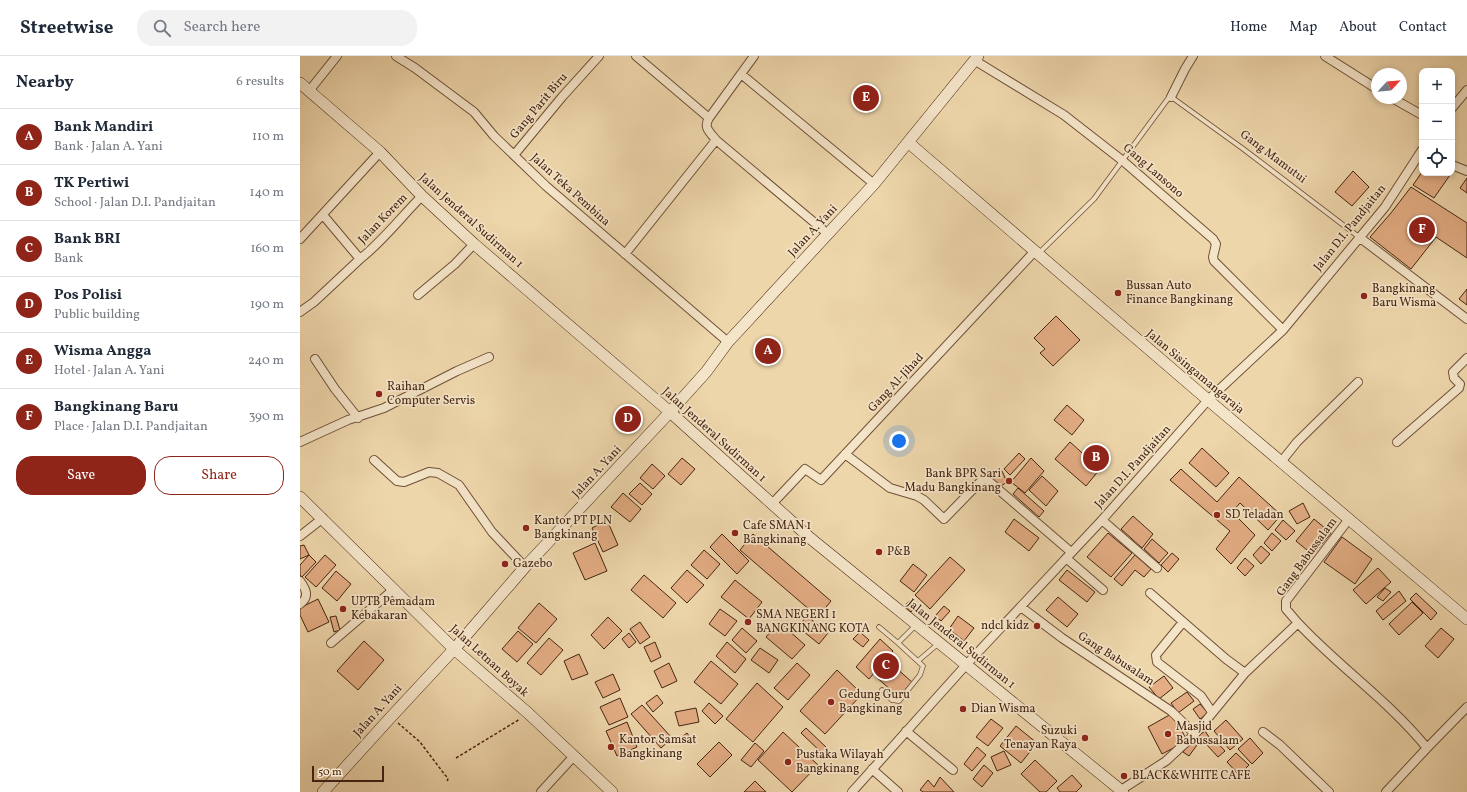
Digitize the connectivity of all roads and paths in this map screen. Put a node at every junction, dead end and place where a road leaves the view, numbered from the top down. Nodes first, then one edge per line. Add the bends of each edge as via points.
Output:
1 (337, 56) edge
2 (396, 56) edge
3 (599, 56) edge
4 (636, 56) edge
5 (754, 56) edge
6 (1193, 56) edge
7 (1325, 56) edge
8 (976, 58) edge
9 (741, 74) junction
10 (300, 83) edge
11 (1371, 85) edge
12 (1467, 90) edge
13 (309, 91) junction
14 (1171, 97) junction
15 (1403, 104) edge
16 (1455, 104) edge
17 (1419, 113) edge
18 (709, 118) junction
19 (716, 140) junction
20 (908, 143) junction
21 (380, 152) junction
22 (514, 155) junction
23 (1419, 157) edge
24 (1123, 160) junction
25 (1455, 166) edge
26 (1467, 171) edge
27 (874, 184) junction
28 (422, 196) junction
29 (323, 215) junction
30 (828, 234) junction
31 (1359, 237) junction
32 (300, 240) edge
33 (474, 244) junction
34 (1035, 253) junction
35 (625, 254) junction
36 (360, 259) junction
37 (418, 295) dead end
38 (300, 312) edge
39 (1467, 319) edge
40 (1283, 330) junction
41 (728, 342) junction
42 (489, 356) dead end
43 (1467, 358) edge
44 (315, 359) dead end
45 (1358, 382) dead end
46 (1208, 400) junction
47 (670, 412) junction
48 (358, 418) junction
49 (300, 442) edge
50 (1397, 442) dead end
51 (845, 454) junction
52 (374, 460) dead end
53 (1281, 462) junction
54 (300, 497) edge
55 (772, 504) junction
56 (323, 518) junction
57 (1349, 519) junction
58 (1102, 520) junction
59 (300, 536) edge
60 (1069, 555) junction
61 (525, 567) junction
62 (1156, 568) dead end
63 (300, 581) edge
64 (394, 589) junction
65 (1103, 590) dead end
66 (1150, 593) dead end
67 (300, 604) edge
68 (1021, 607) junction
69 (1467, 619) edge
70 (1183, 622) junction
71 (1298, 623) junction
72 (916, 625) junction
73 (880, 627) dead end
74 (331, 643) dead end
75 (898, 643) junction
76 (939, 643) junction
77 (454, 649) junction
78 (918, 661) junction
79 (966, 665) junction
80 (1245, 673) junction
81 (882, 690) dead end
82 (1467, 707) edge
83 (1212, 712) junction
84 (528, 713) junction
85 (390, 717) junction
86 (906, 731) junction
87 (1263, 732) dead end
88 (1195, 734) junction
89 (1427, 748) junction
90 (574, 756) junction
91 (456, 758) dead end
92 (872, 769) junction
93 (953, 770) dead end
94 (447, 783) dead end
95 (1122, 791) edge
96 (323, 792) edge
97 (541, 792) edge
98 (612, 792) edge
99 (852, 792) edge
100 (898, 792) edge
101 (1329, 792) edge
102 (1386, 792) edge

1 - 13 street
2 - 22 street, Jalan Teka Pembina via 474,112
3 - 22 street, Gang Parit Biru
4 - 18 street
5 - 9 street
6 - 14 street
7 - 11 street
8 - 20 street, Jalan A. Yani
8 - 24 street, Gang Lansono via 1064,115
9 - 18 street
9 - 27 street
10 - 13 street, Jalan Jenderal Sudirman 1
12 - 16 street
13 - 21 street, Jalan Jenderal Sudirman 1
14 - 24 lane
14 - 31 lane, Gang Mamutui
15 - 17 street
18 - 19 street via 706,128
19 - 30 street
19 - 35 street
20 - 27 street, Jalan A. Yani
20 - 34 street, Jalan Sisingamangaraja
21 - 28 street, Jalan Jenderal Sudirman 1
21 - 29 street
22 - 35 street, Jalan Teka Pembina
23 - 31 street, Jalan D.I. Pandjaitan via 1385,207
24 - 34 lane via 1094,198
24 - 40 street, Gang Lansono via 1213,239 1216,244 1214,261
25 - 26 street
27 - 30 street, Jalan A. Yani
28 - 33 street, Jalan Jenderal Sudirman 1
28 - 36 street, Jalan Korem via 375,247
29 - 32 street
29 - 36 street, Jalan Korem
30 - 41 street, Jalan A. Yani
31 - 39 street
31 - 40 street, Jalan D.I. Pandjaitan
33 - 37 street
33 - 47 street, Jalan Jenderal Sudirman 1
34 - 46 street, Jalan Sisingamangaraja
34 - 51 street, Gang Al-Jihad
35 - 41 street, Jalan Teka Pembina
36 - 38 street, Jalan Korem
40 - 46 street, Jalan D.I. Pandjaitan
41 - 47 street, Jalan A. Yani via 706,372
42 - 48 street via 384,408
43 - 50 street via 1453,372 1454,378 1460,384 1459,388
44 - 48 street
45 - 53 street via 1297,442
46 - 53 street, Jalan Sisingamangaraja
46 - 58 street, Jalan D.I. Pandjaitan
47 - 55 street, Jalan Jenderal Sudirman 1
47 - 61 street, Jalan A. Yani
48 - 49 street
51 - 55 street, Gang Al-Jihad via 821,480 806,469
51 - 60 street via 890,488 924,500 944,519 985,478
52 - 61 street via 397,481 404,482 429,472 438,473 459,485 492,532
53 - 57 street, Jalan Sisingamangaraja
54 - 56 street, Jalan Letnan Boyak
55 - 72 street, Jalan Jenderal Sudirman 1
56 - 59 street
56 - 64 street, Jalan Letnan Boyak
57 - 69 street, Jalan Sisingamangaraja
57 - 71 street, Gang Babussalam via 1286,601 1286,609
58 - 60 street, Jalan D.I. Pandjaitan
58 - 62 street
60 - 65 street
60 - 68 street, Jalan D.I. Pandjaitan
61 - 77 street, Jalan A. Yani
63 - 67 street via 306,597
64 - 74 street
64 - 77 street, Jalan Letnan Boyak
66 - 70 street
68 - 79 street, Jalan D.I. Pandjaitan
68 - 88 street, Gang Babusalam via 1062,638 1171,711
70 - 80 street
70 - 83 street via 1156,655 1157,662 1201,696
71 - 80 street
71 - 89 street, Gang Babussalam via 1326,652 1407,724
72 - 75 lane
72 - 76 street, Jalan Jenderal Sudirman 1
73 - 75 lane
75 - 78 lane
76 - 78 lane
76 - 79 street, Jalan Jenderal Sudirman 1
77 - 84 street, Jalan Letnan Boyak
77 - 85 street, Jalan A. Yani
78 - 81 lane via 923,666 920,675 899,701 892,700
79 - 86 street, Jalan D.I. Pandjaitan
79 - 95 street, Jalan Jenderal Sudirman 1
80 - 83 street
82 - 89 street
83 - 88 street
84 - 90 street, Jalan Letnan Boyak
84 - 91 path
85 - 94 path via 420,742 448,778
85 - 96 street, Jalan A. Yani
86 - 92 street, Jalan D.I. Pandjaitan
86 - 93 street
87 - 101 street
88 - 95 street via 1166,761
89 - 102 street
90 - 97 street
90 - 98 street, Jalan Letnan Boyak
92 - 99 street, Jalan D.I. Pandjaitan
92 - 100 street

